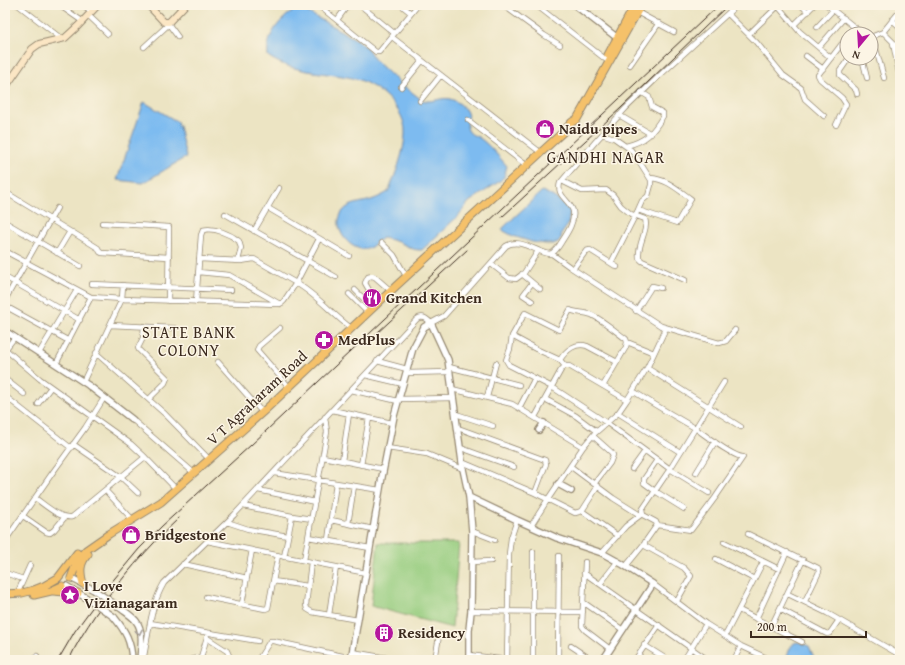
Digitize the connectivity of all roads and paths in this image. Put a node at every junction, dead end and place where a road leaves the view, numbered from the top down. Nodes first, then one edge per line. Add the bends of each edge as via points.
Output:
1 (18, 5) edge
2 (59, 5) edge
3 (83, 5) edge
4 (98, 5) edge
5 (148, 5) edge
6 (185, 5) edge
7 (318, 5) edge
8 (348, 5) edge
9 (360, 5) edge
10 (401, 5) edge
11 (418, 5) edge
12 (503, 5) edge
13 (536, 5) edge
14 (575, 5) edge
15 (737, 5) edge
16 (801, 5) edge
17 (814, 5) edge
18 (828, 5) edge
19 (777, 6) edge
20 (638, 7) edge
21 (833, 10) junction
22 (900, 11) edge
23 (808, 12) junction
24 (90, 13) junction
25 (411, 13) junction
26 (728, 14) junction
27 (844, 18) junction
28 (337, 20) junction
29 (892, 20) junction
30 (82, 21) junction
31 (168, 23) junction
32 (659, 23) junction
33 (794, 25) junction
34 (854, 26) edge
35 (817, 27) dead end
36 (900, 27) edge
37 (674, 32) dead end
38 (883, 32) junction
39 (108, 34) dead end
40 (749, 34) junction
41 (879, 34) edge
42 (393, 35) junction
43 (178, 37) dead end
44 (62, 39) junction
45 (619, 39) junction
46 (893, 43) junction
47 (560, 45) dead end
48 (144, 47) dead end
49 (819, 47) junction
50 (839, 48) edge
51 (900, 49) edge
52 (806, 56) dead end
53 (831, 58) junction
54 (422, 60) junction
55 (607, 61) junction
56 (879, 61) edge
57 (630, 65) dead end
58 (843, 66) edge
59 (864, 66) edge
60 (823, 69) junction
61 (441, 75) junction
62 (867, 78) dead end
63 (884, 78) dead end
64 (900, 78) edge
65 (401, 87) dead end
66 (5, 88) edge
67 (641, 92) junction
68 (857, 94) dead end
69 (420, 101) dead end
70 (619, 115) junction
71 (824, 116) dead end
72 (468, 120) dead end
73 (836, 125) dead end
74 (602, 134) junction
75 (651, 134) junction
76 (626, 146) junction
77 (540, 152) junction
78 (526, 165) junction
79 (650, 178) junction
80 (562, 181) junction
81 (279, 188) dead end
82 (5, 192) edge
83 (57, 208) dead end
84 (268, 208) junction
85 (638, 210) junction
86 (225, 214) dead end
87 (635, 216) junction
88 (50, 219) junction
89 (5, 222) edge
90 (102, 223) dead end
91 (254, 231) junction
92 (71, 232) junction
93 (319, 239) junction
94 (37, 241) junction
95 (382, 243) dead end
96 (5, 251) edge
97 (538, 251) junction
98 (57, 253) junction
99 (552, 254) junction
100 (169, 256) junction
101 (349, 256) dead end
102 (200, 259) junction
103 (238, 261) junction
104 (307, 261) junction
105 (26, 262) junction
106 (612, 263) junction
107 (491, 264) junction
108 (80, 266) dead end
109 (618, 267) dead end
110 (573, 269) junction
111 (198, 272) junction
112 (522, 274) junction
113 (406, 276) junction
114 (336, 277) dead end
115 (5, 278) edge
116 (684, 280) dead end
117 (15, 283) junction
118 (296, 283) junction
119 (532, 283) junction
120 (92, 284) dead end
121 (123, 285) junction
122 (169, 287) junction
123 (197, 288) junction
124 (660, 288) dead end
125 (540, 289) dead end
126 (77, 290) junction
127 (231, 290) dead end
128 (355, 290) dead end
129 (390, 291) junction
130 (349, 294) dead end
131 (91, 297) junction
132 (122, 299) junction
133 (5, 300) edge
134 (168, 301) junction
135 (380, 301) junction
136 (532, 301) dead end
137 (196, 302) junction
138 (280, 304) junction
139 (5, 306) edge
140 (370, 310) junction
141 (636, 310) junction
142 (65, 311) junction
143 (80, 320) junction
144 (431, 323) junction
145 (110, 325) junction
146 (144, 326) junction
147 (174, 328) dead end
148 (280, 328) dead end
149 (351, 328) junction
150 (666, 328) junction
151 (735, 330) dead end
152 (5, 331) edge
153 (52, 332) junction
154 (512, 336) junction
155 (15, 337) junction
156 (69, 341) junction
157 (628, 342) junction
158 (5, 349) edge
159 (39, 353) junction
160 (96, 353) junction
161 (654, 353) junction
162 (560, 360) junction
163 (377, 361) junction
164 (218, 362) dead end
165 (617, 362) junction
166 (496, 363) dead end
167 (56, 364) junction
168 (565, 366) junction
169 (646, 368) junction
170 (449, 370) junction
171 (407, 371) junction
172 (365, 375) junction
173 (492, 378) junction
174 (535, 378) junction
175 (5, 379) edge
176 (83, 382) junction
177 (724, 382) dead end
178 (403, 384) junction
179 (519, 385) dead end
180 (603, 386) junction
181 (51, 387) junction
182 (289, 387) junction
183 (552, 387) junction
184 (452, 389) junction
185 (351, 390) junction
186 (633, 391) junction
187 (24, 394) dead end
188 (5, 396) edge
189 (486, 397) junction
190 (104, 398) junction
191 (453, 398) junction
192 (149, 400) junction
193 (398, 400) junction
194 (545, 400) junction
195 (627, 400) junction
196 (38, 404) dead end
197 (709, 406) junction
198 (519, 408) junction
199 (332, 410) junction
200 (262, 412) junction
201 (618, 413) junction
202 (349, 414) junction
203 (456, 414) junction
204 (92, 417) junction
205 (325, 417) junction
206 (535, 417) junction
207 (369, 418) junction
208 (133, 420) joint
209 (544, 422) junction
210 (392, 423) junction
211 (607, 423) junction
212 (492, 426) dead end
213 (741, 427) dead end
214 (458, 428) junction
215 (694, 428) junction
216 (539, 430) dead end
217 (596, 431) dead end
218 (593, 436) junction
219 (715, 442) junction
220 (72, 446) junction
221 (583, 447) junction
222 (387, 448) junction
223 (461, 448) junction
224 (645, 451) junction
225 (680, 452) junction
226 (145, 457) junction
227 (323, 457) junction
228 (209, 459) junction
229 (657, 460) junction
230 (342, 461) junction
231 (361, 465) junction
232 (463, 466) junction
233 (570, 466) junction
234 (514, 467) dead end
235 (383, 469) junction
236 (632, 469) dead end
237 (670, 469) junction
238 (274, 472) junction
239 (194, 473) junction
240 (696, 473) dead end
241 (121, 477) junction
242 (319, 481) junction
243 (336, 484) junction
244 (558, 484) junction
245 (596, 485) junction
246 (354, 486) junction
247 (176, 489) junction
248 (105, 490) junction
249 (258, 490) junction
250 (380, 490) junction
251 (571, 491) dead end
252 (655, 491) junction
253 (138, 493) dead end
254 (535, 493) junction
255 (709, 493) dead end
256 (469, 497) junction
257 (35, 498) junction
258 (548, 499) junction
259 (315, 502) junction
260 (243, 506) junction
261 (684, 509) dead end
262 (582, 511) junction
263 (641, 514) junction
264 (23, 516) junction
265 (292, 516) junction
266 (65, 517) junction
267 (132, 519) junction
268 (312, 519) junction
269 (331, 520) junction
270 (517, 520) junction
271 (227, 522) junction
272 (348, 524) junction
273 (657, 525) junction
274 (531, 526) junction
275 (373, 529) junction
276 (472, 531) junction
277 (109, 534) junction
278 (748, 534) dead end
279 (288, 536) junction
280 (618, 536) junction
281 (308, 537) junction
282 (328, 540) junction
283 (495, 540) dead end
284 (5, 541) edge
285 (207, 541) junction
286 (724, 542) dead end
287 (644, 544) junction
288 (370, 548) junction
289 (252, 550) junction
290 (533, 552) dead end
291 (787, 552) junction
292 (602, 553) junction
293 (278, 555) junction
294 (559, 556) dead end
295 (284, 557) junction
296 (716, 559) dead end
297 (304, 560) junction
298 (803, 560) junction
299 (491, 561) dead end
300 (618, 561) junction
301 (311, 562) junction
302 (471, 562) junction
303 (584, 562) dead end
304 (763, 562) junction
305 (183, 564) junction
306 (30, 565) dead end
307 (626, 566) junction
308 (336, 567) junction
309 (779, 570) junction
310 (5, 573) edge
311 (366, 573) junction
312 (584, 573) junction
313 (60, 576) junction
314 (247, 578) junction
315 (23, 579) junction
316 (754, 579) junction
317 (273, 581) junction
318 (67, 583) junction
319 (83, 584) junction
320 (600, 584) junction
321 (653, 584) junction
322 (308, 586) junction
323 (51, 591) junction
324 (78, 593) junction
325 (5, 594) edge
326 (17, 594) junction
327 (788, 594) junction
328 (206, 597) dead end
329 (5, 598) edge
330 (677, 601) junction
331 (805, 601) junction
332 (583, 602) junction
333 (242, 604) junction
334 (780, 609) junction
335 (636, 610) junction
336 (739, 610) junction
337 (471, 611) junction
338 (508, 611) junction
339 (534, 612) junction
340 (559, 612) junction
341 (583, 612) junction
342 (329, 615) junction
343 (756, 619) junction
344 (358, 620) junction
345 (839, 620) junction
346 (150, 624) junction
347 (706, 624) junction
348 (659, 625) junction
349 (771, 627) junction
350 (623, 630) junction
351 (207, 636) junction
352 (439, 636) dead end
353 (725, 636) junction
354 (258, 641) dead end
355 (802, 642) dead end
356 (644, 645) junction
357 (571, 646) dead end
358 (741, 646) junction
359 (691, 648) junction
360 (610, 649) junction
361 (900, 655) edge
362 (352, 657) edge
363 (468, 657) edge
364 (258, 658) edge
365 (202, 659) edge
366 (132, 660) edge
367 (141, 660) edge
368 (190, 660) edge
369 (231, 660) edge
370 (268, 660) edge
371 (399, 660) edge
372 (435, 660) edge
373 (507, 660) edge
374 (533, 660) edge
375 (558, 660) edge
376 (592, 660) edge
377 (603, 660) edge
378 (634, 660) edge
379 (668, 660) edge
380 (684, 660) edge
381 (708, 660) edge
382 (734, 660) edge
383 (771, 660) edge

1 - 44 street
2 - 30 street
3 - 24 street
4 - 24 main road
5 - 31 main road
6 - 31 main road
7 - 28 street
8 - 28 street
9 - 42 street
10 - 25 street
11 - 25 street
12 - 47 street
13 - 55 street
14 - 45 street
15 - 26 street
16 - 23 street
17 - 23 street
18 - 21 street
19 - 33 street
19 - 40 street
20 - 32 street
20 - 45 main road, V T Agraharam Road
21 - 27 street
21 - 35 street
22 - 29 street
23 - 33 street
24 - 30 main road
24 - 39 street
25 - 42 street
26 - 40 street
26 - 67 street
27 - 34 street
27 - 49 street
28 - 42 street via 378,52
29 - 36 street
29 - 38 street
30 - 44 main road
31 - 43 street
31 - 48 street
32 - 37 street
32 - 57 street
33 - 49 street
38 - 41 street
38 - 46 street
40 - 71 street via 781,73 801,88 806,101
42 - 54 street
44 - 66 main road via 39,44 32,49
45 - 55 main road, V T Agraharam Road
46 - 51 street
46 - 64 street
49 - 53 street
50 - 53 street
52 - 60 street
53 - 60 street
54 - 61 street
54 - 65 street
55 - 77 main road, V T Agraharam Road via 572,122
56 - 63 street
58 - 68 street via 840,75
59 - 62 street
60 - 73 street via 818,77 846,104
61 - 69 street
61 - 77 street
67 - 70 street
67 - 75 street via 649,97 652,107 663,114
70 - 74 street
70 - 75 street
72 - 78 street
74 - 76 street
74 - 80 street
75 - 76 street via 640,142
76 - 79 street
77 - 78 main road, V T Agraharam Road
78 - 113 main road, V T Agraharam Road
79 - 85 street via 652,182 648,196
79 - 85 street via 665,181 691,199 677,223
80 - 87 street via 582,191 606,190
80 - 99 street via 559,186 560,194 571,207 573,219 569,231
81 - 84 street
82 - 88 street
83 - 88 street
84 - 91 street
84 - 93 street
85 - 87 street
86 - 91 street
87 - 106 street
87 - 116 street via 642,217 646,222 638,251 639,258
88 - 92 street
88 - 94 street
89 - 94 street
90 - 100 street via 168,227
91 - 104 street
92 - 98 street
92 - 100 street via 102,253
93 - 101 street
93 - 104 street
94 - 98 street
94 - 105 street
95 - 113 street via 394,255
96 - 105 street
97 - 99 street
97 - 107 street via 521,244 511,244 506,246
97 - 112 street
98 - 108 street
99 - 110 street
100 - 122 street
102 - 103 street
102 - 103 street via 201,233 210,229 239,241 241,248
102 - 111 street
103 - 118 street via 254,260
104 - 114 street
104 - 118 street
105 - 117 street
105 - 126 street
106 - 109 street
106 - 110 street via 589,250
107 - 112 street via 511,279 516,279
107 - 144 street via 444,316
110 - 141 street
111 - 123 street
111 - 138 street via 229,275
112 - 119 street
113 - 129 main road, V T Agraharam Road
115 - 117 street
117 - 133 street
117 - 142 street
118 - 138 street
118 - 149 street
119 - 125 street
119 - 136 street via 523,295
120 - 121 street
121 - 122 street
121 - 132 street
122 - 123 street
122 - 134 street
123 - 127 street
123 - 137 street
124 - 141 street via 652,287
126 - 131 street
126 - 142 street
128 - 140 street
129 - 135 main road, V T Agraharam Road
129 - 135 street via 375,277 368,278 365,284
130 - 140 street
131 - 132 street
131 - 143 street
132 - 134 street
132 - 145 street
134 - 137 street
135 - 140 main road, V T Agraharam Road
137 - 138 street
139 - 153 street
140 - 149 main road, V T Agraharam Road
141 - 150 street
142 - 143 street
142 - 153 street
143 - 156 street
144 - 163 street via 426,318 417,319
144 - 170 street via 448,360
144 - 171 street via 422,330 413,348
145 - 146 street
145 - 160 street
146 - 147 street
146 - 192 street via 143,338 138,348 167,379
148 - 182 street via 257,350
149 - 182 main road, V T Agraharam Road
150 - 151 street via 719,343 726,341
150 - 161 street
152 - 155 street
153 - 156 street
153 - 159 street
154 - 157 street via 525,313 559,330 570,310 592,315
154 - 162 street
154 - 174 street via 507,362
155 - 158 street
155 - 159 street
156 - 167 street
157 - 161 street
157 - 165 street
158 - 181 street
159 - 167 street
160 - 176 street
160 - 192 street
161 - 169 street
162 - 165 street via 567,351 582,344
162 - 168 street
163 - 171 street
163 - 172 street
164 - 200 street
165 - 180 street
166 - 173 street
167 - 176 street
168 - 180 street
168 - 183 street
169 - 186 street
169 - 197 street
170 - 171 street
170 - 173 street
170 - 184 street
171 - 178 street
172 - 178 street
172 - 185 street
173 - 179 street
173 - 189 street
174 - 183 street
174 - 198 street
175 - 187 street
176 - 190 street
177 - 197 street
178 - 193 street
180 - 195 street
181 - 196 street
181 - 204 street
182 - 200 main road, V T Agraharam Road
183 - 194 street
183 - 211 street
184 - 189 street
184 - 191 street
185 - 193 street
185 - 199 street
186 - 195 street
186 - 215 street
188 - 220 street
189 - 198 street
190 - 204 street
190 - 208 street
191 - 193 street
191 - 203 street
192 - 228 street
193 - 210 street
194 - 206 street
194 - 217 street via 576,416
195 - 201 street
197 - 213 street
197 - 215 street
198 - 206 street
199 - 202 street
199 - 205 street
200 - 228 main road, V T Agraharam Road
201 - 211 street
201 - 225 street
202 - 207 street
202 - 230 street
203 - 212 street
203 - 214 street
204 - 220 street
204 - 226 street
205 - 227 street via 327,432
205 - 238 street
206 - 209 street
207 - 210 street
207 - 231 street
208 - 239 street
209 - 216 street
209 - 221 street
210 - 222 street
211 - 218 street
211 - 224 street
214 - 223 street
214 - 254 street via 545,460 546,464
215 - 219 street
215 - 225 street
218 - 221 street
218 - 245 street via 613,455
219 - 240 street
219 - 273 street via 743,457 715,498 691,530
220 - 241 street
220 - 257 street
221 - 233 street
222 - 232 street via 427,454
222 - 235 street
223 - 232 street
223 - 234 street
224 - 229 street
224 - 236 street
225 - 237 street
226 - 241 street
226 - 247 street
227 - 230 street
227 - 242 street
228 - 239 main road, V T Agraharam Road
229 - 237 street
229 - 252 street via 644,481
230 - 231 street
231 - 235 street
232 - 254 street
232 - 256 street
233 - 244 street
233 - 245 street
235 - 250 street
237 - 252 street
237 - 255 street
238 - 242 street
238 - 249 street
239 - 247 main road, V T Agraharam Road
241 - 248 street
241 - 253 street
242 - 243 street
242 - 259 street
243 - 246 street
243 - 269 street
244 - 251 street
244 - 258 street
245 - 262 street
245 - 263 street
246 - 250 street
246 - 272 street
247 - 267 main road, V T Agraharam Road via 161,502
248 - 266 street via 75,515
248 - 267 street
249 - 259 street
249 - 260 street
250 - 275 street
252 - 261 street
252 - 263 street
254 - 258 street
256 - 270 street
256 - 276 street
257 - 264 street
257 - 266 street
258 - 262 street via 572,512
258 - 274 street
259 - 268 street
260 - 265 street
260 - 271 street
262 - 280 street
263 - 273 street
263 - 280 street
264 - 266 street via 50,533
264 - 284 street
265 - 268 street
265 - 279 street
267 - 277 main road, V T Agraharam Road
268 - 281 street
269 - 272 street
269 - 282 street
270 - 274 street
270 - 338 street via 508,554
271 - 279 street via 248,529
271 - 285 street
272 - 275 street
273 - 287 street
274 - 292 street
275 - 288 street
276 - 283 street
276 - 302 street
277 - 313 main road via 90,542 76,554
277 - 318 main road via 78,559
277 - 319 main road via 82,561 80,570
278 - 291 street
279 - 295 street
280 - 292 street
281 - 282 street
281 - 297 street
282 - 288 street
285 - 289 street
285 - 305 street
286 - 304 street
287 - 307 street
287 - 330 street via 684,568 690,575 691,578
288 - 311 street
289 - 293 street
289 - 314 street
290 - 339 street
291 - 298 street
291 - 309 street
292 - 300 street
293 - 295 street
293 - 317 street
294 - 340 street
295 - 297 street
296 - 316 street
297 - 301 street
298 - 327 street
298 - 331 street via 819,570
299 - 302 street
300 - 307 street
300 - 320 street
301 - 308 street
301 - 322 street
302 - 337 street
303 - 312 street
304 - 309 street
304 - 316 street
305 - 314 street
305 - 346 street via 164,582 158,593
306 - 315 street
307 - 321 street
308 - 311 street
308 - 342 street
309 - 343 street
310 - 315 street
311 - 344 street
312 - 320 street
312 - 332 street
313 - 318 main road via 59,583
313 - 318 main road via 68,575
313 - 326 main road via 39,589
314 - 333 street
315 - 326 street
316 - 336 street
317 - 322 street
317 - 333 street via 268,608
318 - 319 street
318 - 323 main road
318 - 324 street
319 -> 367 street, bridge via 136,620 140,630
320 - 335 street
321 - 330 street
321 - 335 street
322 - 342 street via 307,609
323 - 324 main road
323 - 329 main road
324 - 366 street, bridge via 114,617 128,635
325 - 326 main road
327 - 331 street
327 - 334 street
328 - 333 street
330 - 347 street
331 - 345 street
332 - 341 street
332 - 350 street
334 - 345 street via 827,634
334 - 349 street
335 - 348 street
335 - 350 street
336 - 343 street
336 - 353 street
337 - 338 street
337 - 363 street
338 - 339 street
338 - 373 street
339 - 340 street
339 - 374 street
340 - 341 street
340 - 375 street
341 - 360 street via 583,628
342 - 344 street
343 - 349 street
344 - 362 street
345 - 361 street
346 - 351 street
346 - 367 street
347 - 353 street
347 - 359 street
348 - 356 street
348 - 359 street
349 - 355 street
350 - 360 street
351 - 354 street
351 - 365 street
351 - 369 street via 227,651
352 - 372 street
353 - 358 street
356 - 378 street
356 - 379 street
357 - 376 street
358 - 382 street
358 - 383 street
359 - 380 street
359 - 381 street
360 - 377 street
362 - 364 street via 270,641
362 - 371 street
363 - 373 street
364 - 370 street
365 - 368 street

